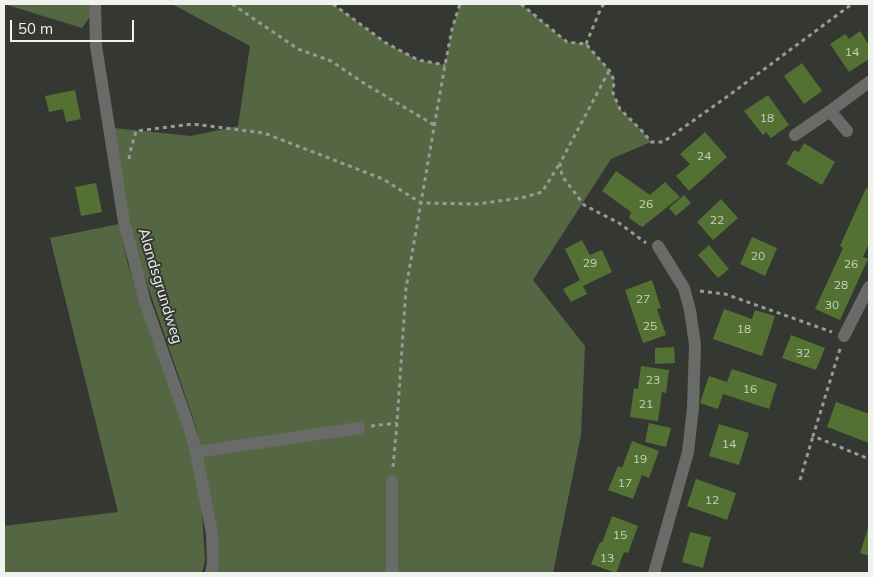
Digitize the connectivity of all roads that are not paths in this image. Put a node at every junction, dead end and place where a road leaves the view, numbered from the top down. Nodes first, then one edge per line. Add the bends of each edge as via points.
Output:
1 (95, 4) edge
2 (869, 82) edge
3 (830, 111) junction
4 (847, 131) dead end
5 (795, 134) dead end
6 (658, 246) road end
7 (869, 287) edge
8 (844, 336) road end
9 (359, 428) road end
10 (196, 452) junction
11 (392, 481) road end
12 (211, 573) edge
13 (392, 573) edge
14 (654, 573) edge

1 - 10 street, Alandsgrundweg via 96,46 124,222 145,302
2 - 3 street
3 - 4 street
3 - 5 street
6 - 14 street via 684,288 695,345 688,452
7 - 8 street
9 - 10 street
10 - 12 street, Alandsgrundweg via 212,533
11 - 13 street

